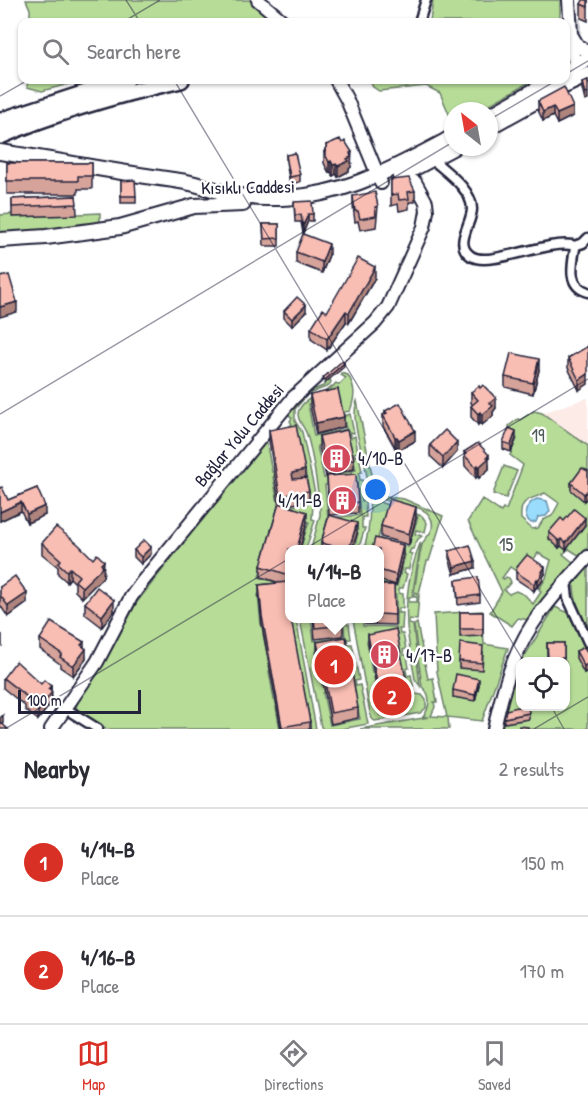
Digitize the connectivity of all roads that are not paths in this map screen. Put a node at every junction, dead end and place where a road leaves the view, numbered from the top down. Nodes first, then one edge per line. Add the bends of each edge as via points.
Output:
1 (258, 0) edge
2 (426, 0) edge
3 (569, 0) edge
4 (279, 18) edge
5 (421, 18) edge
6 (572, 36) junction
7 (588, 52) edge
8 (588, 58) edge
9 (571, 69) edge
10 (588, 75) edge
11 (570, 83) edge
12 (96, 84) edge
13 (114, 84) edge
14 (164, 84) edge
15 (338, 84) edge
16 (546, 84) edge
17 (569, 84) edge
18 (498, 111) edge
19 (0, 112) edge
20 (0, 122) edge
21 (498, 122) edge
22 (0, 136) edge
23 (444, 142) edge
24 (444, 152) edge
25 (4, 153) edge
26 (432, 159) junction
27 (399, 176) junction
28 (379, 179) junction
29 (184, 181) junction
30 (194, 206) junction
31 (588, 238) edge
32 (0, 240) edge
33 (574, 246) junction
34 (588, 292) edge
35 (588, 556) edge
36 (566, 582) junction
37 (588, 642) edge
38 (66, 709) junction
39 (51, 729) edge
40 (98, 729) edge
41 (494, 729) edge

1 - 4 street
2 - 5 street
3 - 6 street
6 - 7 street
6 - 9 street
8 - 9 main road
9 - 10 main road
10 - 11 main road
12 - 19 highway
13 - 20 highway
14 - 22 highway via 68,110
15 - 28 street
16 - 18 main road
17 - 21 main road
23 - 28 main road, Kısıklı Caddesi
24 - 26 main road, Kısıklı Caddesi
25 - 29 main road
26 - 27 main road, Kısıklı Caddesi
26 - 33 street via 471,199 473,210 463,239 464,248 473,257 481,260 546,246
27 - 28 main road, Kısıklı Caddesi
27 - 38 street, Bağlar Yolu Caddesi via 415,182 427,211 424,227 388,308 293,398 142,582
28 - 29 main road via 303,196 254,197
28 - 30 main road, Kısıklı Caddesi via 335,198 310,203
29 - 30 main road via 196,193
30 - 32 main road, Kısıklı Caddesi via 120,227
31 - 33 street
33 - 34 street via 571,272 575,285
35 - 36 street
36 - 37 street via 568,598
36 - 41 street via 523,641
38 - 39 street, Bağlar Yolu Caddesi
38 - 40 street

